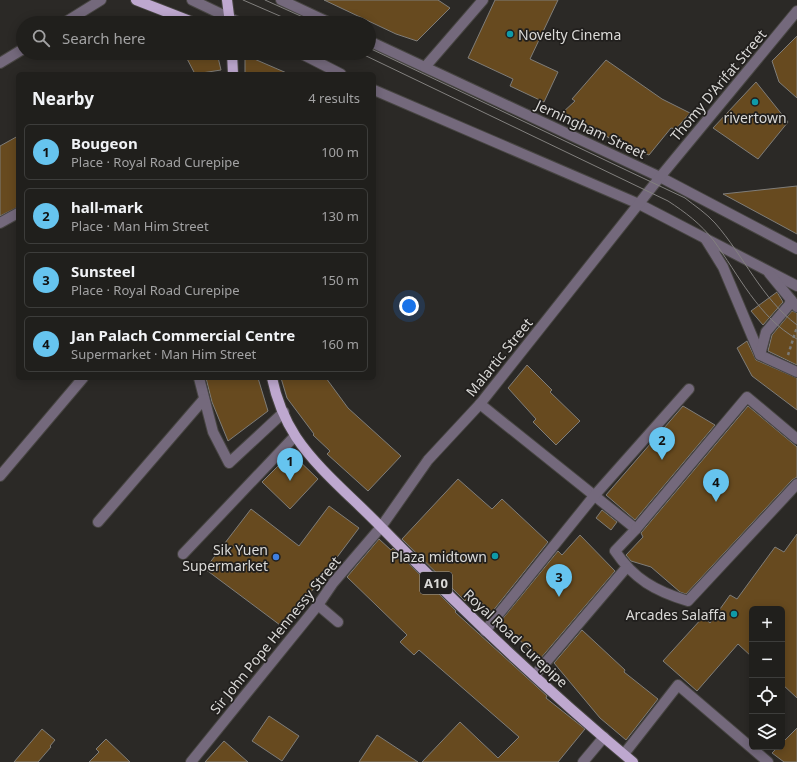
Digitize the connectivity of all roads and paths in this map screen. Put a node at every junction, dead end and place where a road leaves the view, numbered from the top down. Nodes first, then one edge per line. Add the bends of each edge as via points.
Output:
1 (100, 0) edge
2 (136, 0) edge
3 (192, 0) edge
4 (227, 0) edge
5 (281, 0) edge
6 (483, 0) edge
7 (797, 11) edge
8 (75, 16) edge
9 (177, 16) edge
10 (222, 16) edge
11 (229, 16) edge
12 (315, 16) edge
13 (376, 44) edge
14 (16, 53) edge
15 (232, 60) edge
16 (314, 60) edge
17 (0, 63) edge
18 (425, 67) junction
19 (233, 72) edge
20 (337, 72) edge
21 (376, 91) edge
22 (660, 177) junction
23 (639, 204) junction
24 (16, 214) edge
25 (0, 223) edge
26 (705, 238) junction
27 (797, 249) edge
28 (766, 270) junction
29 (797, 286) edge
30 (794, 303) edge
31 (797, 326) edge
32 (760, 356) junction
33 (785, 367) junction
34 (797, 372) edge
35 (81, 380) edge
36 (199, 380) edge
37 (273, 380) edge
38 (689, 389) dead end
39 (204, 399) junction
40 (480, 404) junction
41 (284, 412) junction
42 (296, 436) junction
43 (797, 439) edge
44 (0, 476) edge
45 (797, 484) edge
46 (594, 496) junction
47 (98, 522) dead end
48 (381, 527) junction
49 (636, 529) junction
50 (183, 554) dead end
51 (626, 568) junction
52 (318, 605) junction
53 (338, 622) dead end
54 (485, 631) junction
55 (535, 675) junction
56 (604, 737) junction
57 (624, 754) junction
58 (191, 762) edge
59 (583, 762) edge
60 (633, 762) edge
61 (768, 762) edge

1 - 8 street
2 - 9 main road
3 - 10 street
4 - 11 main road
5 - 12 street
6 - 18 street
7 - 22 street, Thomy D'Arifat Street
13 - 18 street, Jerningham Street
14 - 17 street
15 - 19 main road
16 - 20 street
18 - 22 street, Jerningham Street
21 - 23 street
22 - 23 street, Thomy D'Arifat Street
22 - 27 street, Jerningham Street
23 - 26 street
23 - 40 street, Malartic Street
24 - 25 street
26 - 28 street
26 - 32 street via 723,267
28 - 29 street
28 - 30 street
30 - 32 street via 789,305 766,332
31 - 33 path
32 - 33 street
33 - 34 street
35 - 44 street
36 - 39 street
37 - 41 main road, Royal Road Curepipe / A10
38 - 46 street
39 - 41 street via 213,432 229,463
39 - 47 street
40 - 46 street
40 - 48 street, Malartic Street via 428,460
41 - 42 main road, Royal Road Curepipe / A10
42 - 48 main road, Royal Road Curepipe / A10 via 314,459
42 - 50 street
43 - 49 street via 747,397
45 - 51 street via 688,601 664,594
46 - 49 street
46 - 54 street
48 - 52 street, Sir John Pope Hennessy Street via 333,583
48 - 54 main road, Royal Road Curepipe / A10
49 - 51 street via 615,551
51 - 55 street
52 - 53 street
52 - 58 street, Sir John Pope Hennessy Street
54 - 55 main road, Royal Road Curepipe / A10
55 - 56 main road, Royal Road Curepipe / A10
56 - 57 main road, Royal Road Curepipe / A10
56 - 59 street
57 - 60 main road, Royal Road Curepipe / A10
57 - 61 street via 678,685

